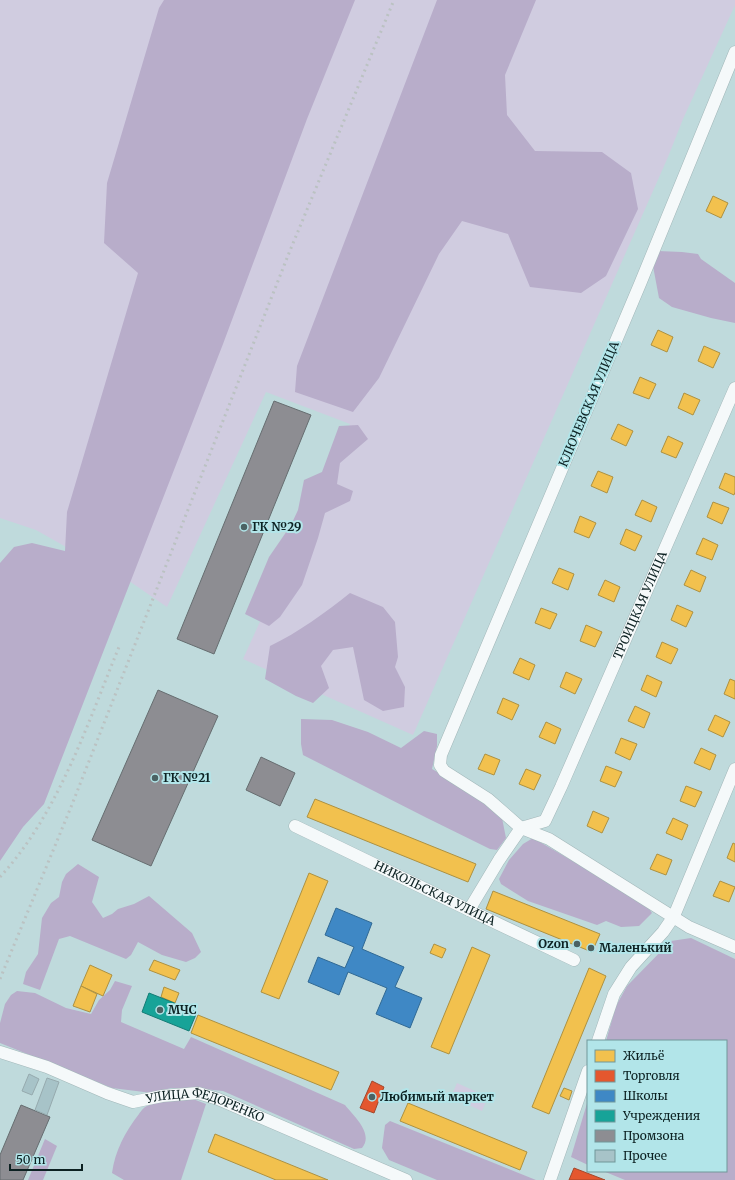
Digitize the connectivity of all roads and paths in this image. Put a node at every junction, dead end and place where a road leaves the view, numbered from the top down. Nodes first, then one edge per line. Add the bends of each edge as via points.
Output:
1 (735, 52) edge
2 (735, 388) edge
3 (735, 769) edge
4 (295, 826) dead end
5 (521, 828) junction
6 (469, 910) junction
7 (674, 916) junction
8 (735, 947) edge
9 (574, 960) dead end
10 (598, 1040) edge
11 (0, 1052) edge
12 (587, 1074) edge
13 (406, 1180) edge
14 (550, 1180) edge

1 - 5 street, КЛЮЧЕВСКАЯ УЛИЦА via 441,755 440,764 444,771 488,799
2 - 5 street, ТРОИЦКАЯ УЛИЦА via 545,821
3 - 7 street
4 - 6 street, НИКОЛЬСКАЯ УЛИЦА
5 - 6 street
5 - 7 street via 549,839
6 - 9 street, НИКОЛЬСКАЯ УЛИЦА
7 - 8 street via 689,927
7 - 10 street via 664,932 631,967 614,994
11 - 13 street, УЛИЦА ФЕДОРЕНКО via 47,1067 133,1102 198,1093 218,1099
12 - 14 street

